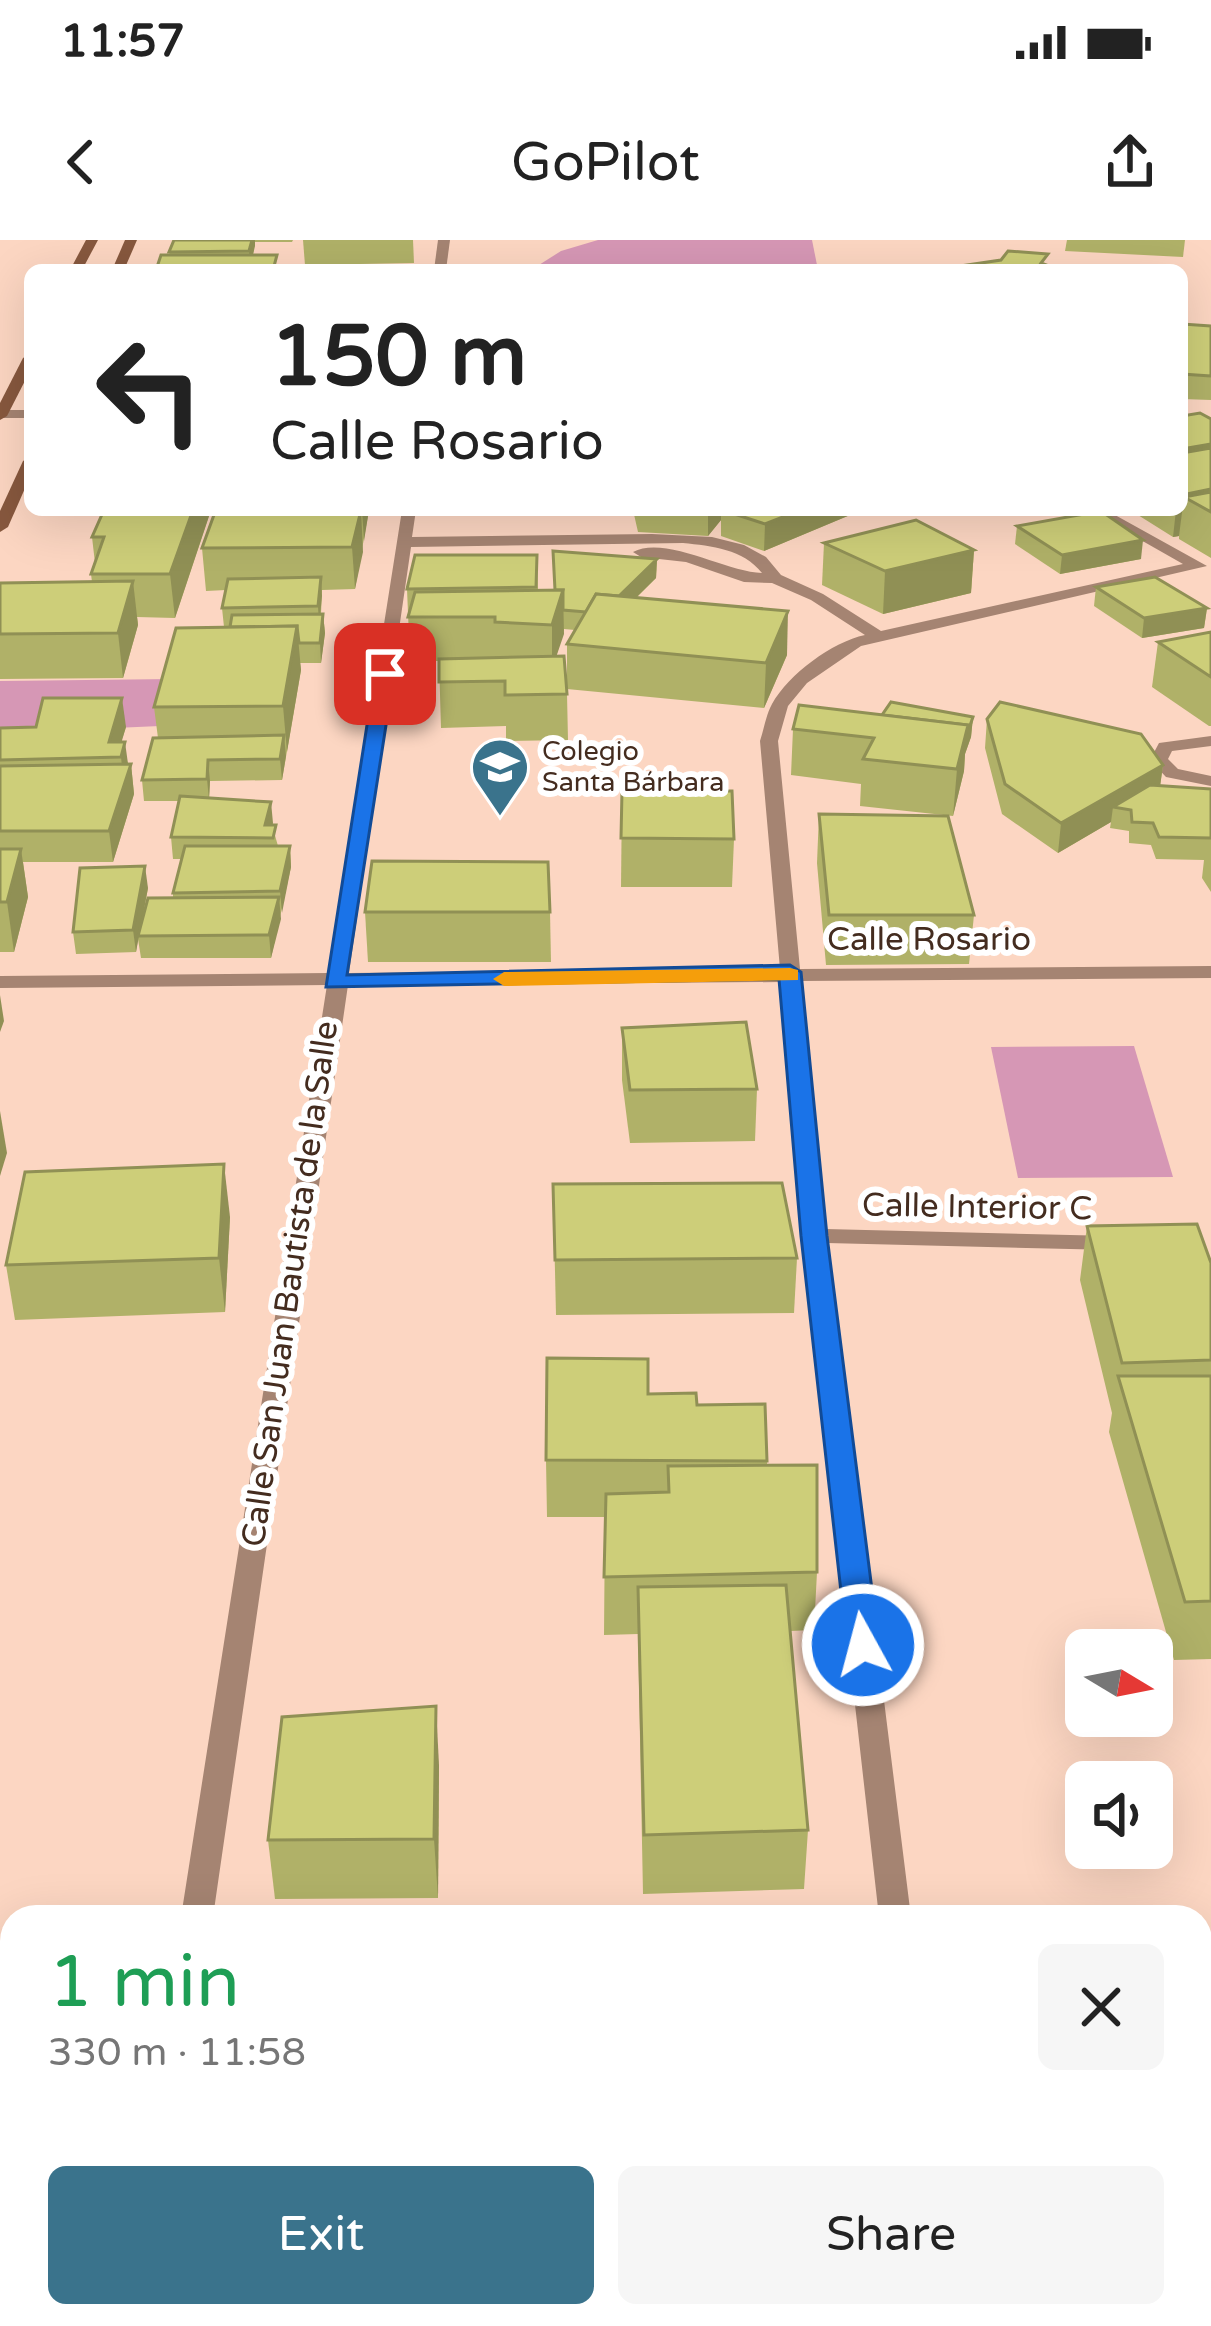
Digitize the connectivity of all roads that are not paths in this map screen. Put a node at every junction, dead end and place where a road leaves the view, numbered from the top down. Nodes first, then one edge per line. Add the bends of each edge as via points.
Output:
1 (24, 369) edge
2 (0, 414) edge
3 (24, 474) edge
4 (409, 516) edge
5 (1106, 516) edge
6 (0, 527) edge
7 (406, 542) junction
8 (1204, 569) edge
9 (876, 635) junction
10 (1211, 741) edge
11 (1211, 782) edge
12 (790, 972) junction
13 (1211, 972) edge
14 (0, 982) edge
15 (334, 982) junction
16 (814, 1236) junction
17 (1141, 1244) edge
18 (199, 1905) edge
19 (895, 1905) edge

1 - 2 main road
3 - 6 main road
4 - 7 street, Calle San Juan Bautista de la Salle
5 - 8 street
7 - 9 street via 592,542 688,558 775,578
7 - 15 street, Calle San Juan Bautista de la Salle
8 - 9 street
9 - 12 street via 832,653 802,679 780,705 769,741
10 - 11 street via 1165,747 1159,760 1172,773
12 - 13 street, Calle Rosario
12 - 15 street, Calle Rosario
12 - 16 street
14 - 15 street, Calle Rosario
15 - 18 street, Calle San Juan Bautista de la Salle
16 - 17 street, Calle Interior C
16 - 19 street

